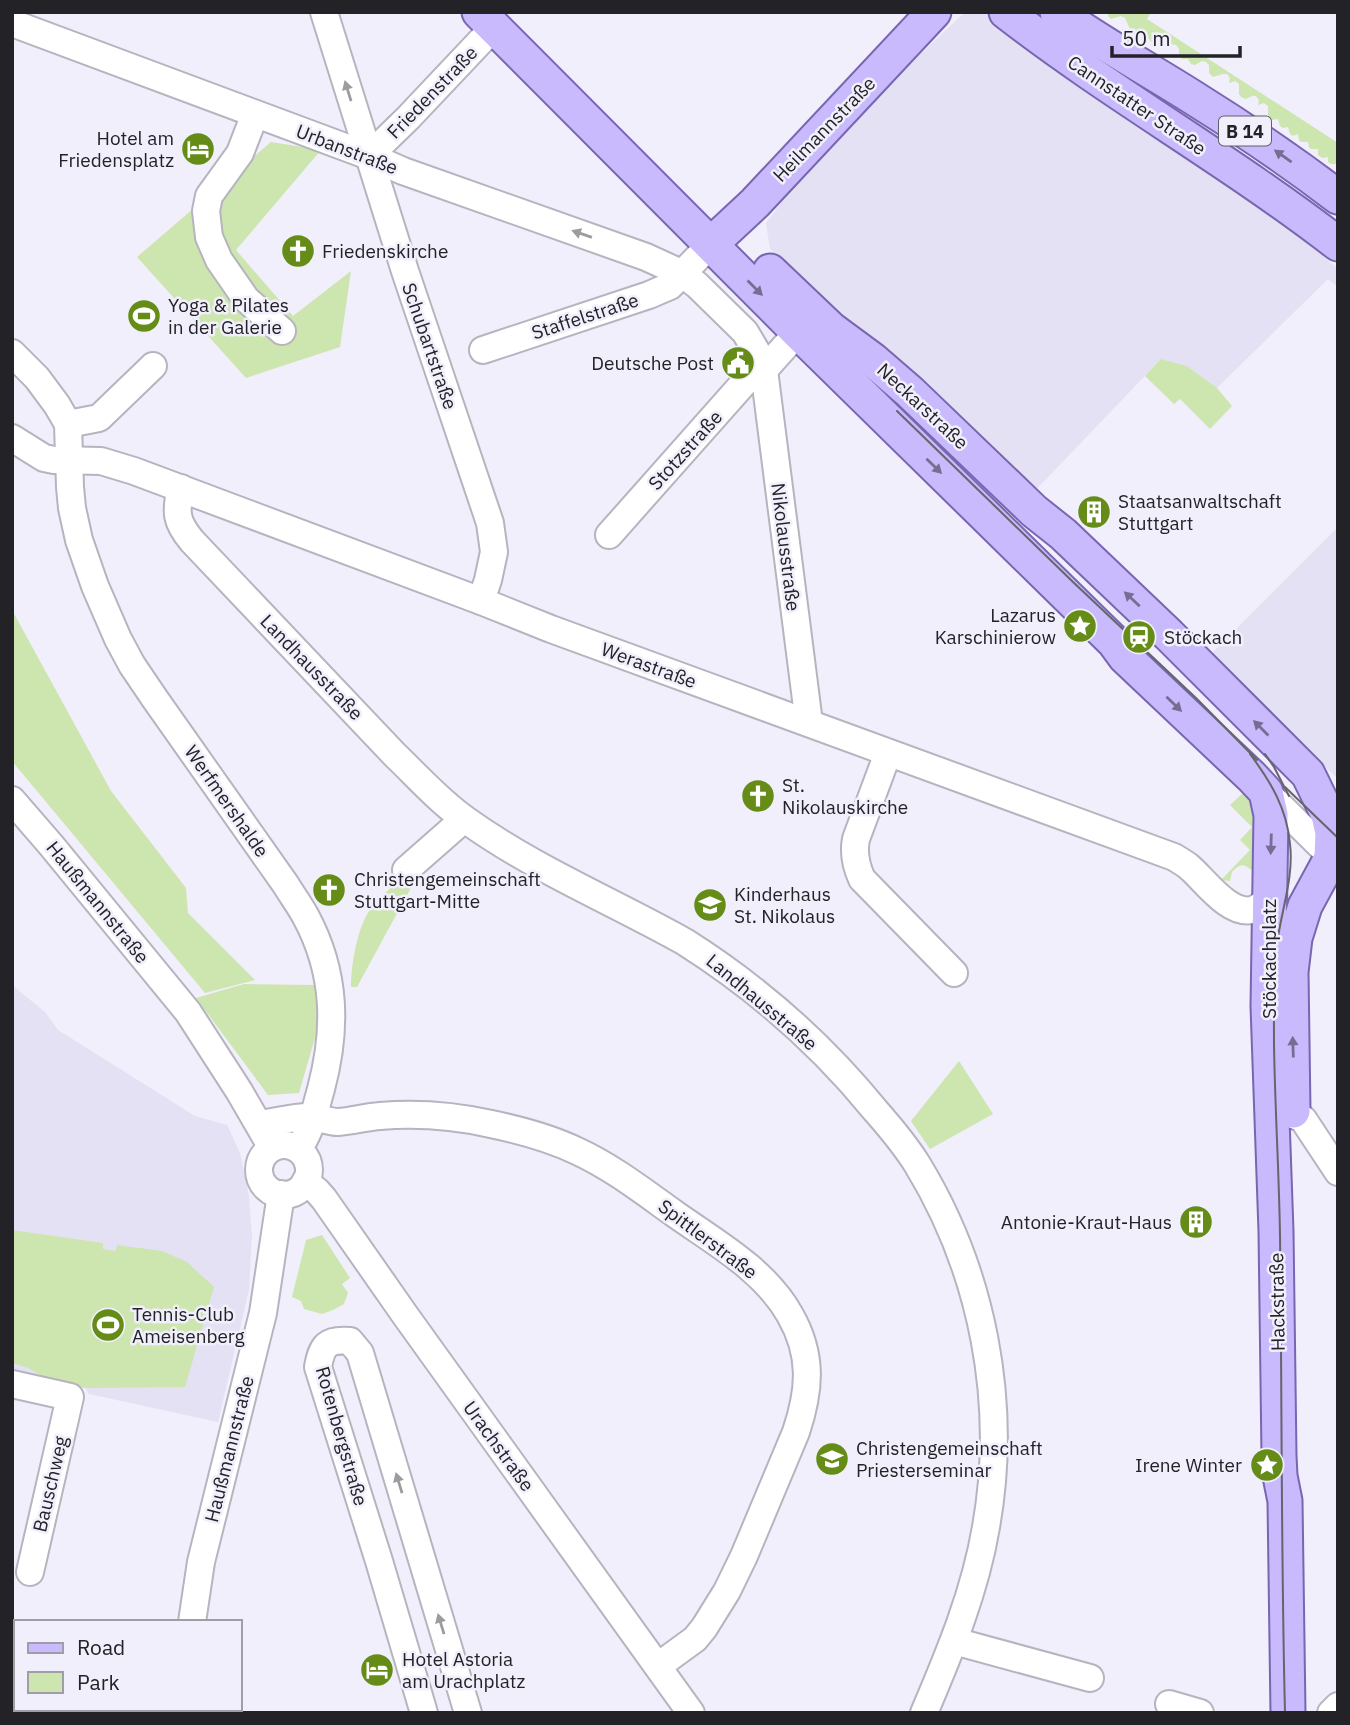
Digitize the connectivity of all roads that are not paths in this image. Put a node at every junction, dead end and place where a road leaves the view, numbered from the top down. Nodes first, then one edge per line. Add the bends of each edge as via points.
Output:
1 (324, 12) edge
2 (934, 12) edge
3 (1006, 12) edge
4 (1062, 15) edge
5 (493, 17) edge
6 (15, 20) edge
7 (255, 114) junction
8 (369, 156) junction
9 (1338, 197) edge
10 (719, 236) junction
11 (1338, 244) edge
12 (681, 273) junction
13 (282, 331) dead end
14 (745, 332) junction
15 (792, 339) junction
16 (483, 350) dead end
17 (12, 353) edge
18 (153, 366) dead end
19 (764, 370) junction
20 (860, 371) junction
21 (911, 392) junction
22 (885, 418) junction
23 (68, 424) junction
24 (12, 438) edge
25 (69, 461) junction
26 (181, 488) junction
27 (610, 535) dead end
28 (481, 601) junction
29 (809, 723) junction
30 (888, 753) junction
31 (1308, 774) junction
32 (1266, 792) junction
33 (12, 800) edge
34 (1338, 803) edge
35 (464, 819) junction
36 (1334, 861) edge
37 (406, 870) dead end
38 (1270, 897) junction
39 (954, 973) dead end
40 (313, 1117) junction
41 (1283, 1121) junction
42 (260, 1124) junction
43 (285, 1149) junction
44 (1338, 1172) edge
45 (305, 1182) junction
46 (281, 1194) junction
47 (12, 1384) edge
48 (418, 1548) junction
49 (379, 1560) junction
50 (30, 1572) dead end
51 (192, 1620) edge
52 (954, 1641) junction
53 (658, 1666) junction
54 (1090, 1678) dead end
55 (1169, 1704) dead end
56 (1338, 1706) edge
57 (424, 1713) edge
58 (468, 1713) edge
59 (691, 1713) edge
60 (924, 1713) edge
61 (1200, 1713) edge
62 (1288, 1713) edge
63 (1331, 1713) edge

8 -> 1 street, Schubartstraße
2 - 10 main road, Heilmannstraße
3 - 11 main road, Cannstatter Straße / B 14
9 -> 4 main road, Cannstatter Straße / B 14 via 1253,136
5 - 8 street, Friedenstraße via 408,118
5 - 10 main road, Neckarstraße
6 - 7 street, Urbanstraße
7 - 8 street, Urbanstraße
7 - 13 street via 240,153 209,196 209,237 246,299
12 -> 8 street, Urbanstraße
8 - 28 street, Schubartstraße via 490,523 494,552
10 - 12 street
10 -> 15 main road, Neckarstraße
10 - 20 main road, Neckarstraße via 817,318
12 - 14 street, Neckarstraße
12 - 16 street, Staffelstraße via 670,286 649,295
14 - 15 street, Neckarstraße via 769,343
14 - 19 street, Neckarstraße
15 - 19 street
15 - 20 main road, Neckarstraße
17 - 23 street via 37,378
18 - 23 street via 99,418
19 - 27 street, Stotzstraße via 750,376
19 - 29 street, Nikolausstraße
20 - 21 main road, Neckarstraße
20 - 22 main road, Neckarstraße
21 - 22 main road via 890,389 882,403
31 -> 21 main road, Neckarstraße via 1150,616
22 -> 32 main road, Neckarstraße
23 - 25 street
24 - 25 street, Werastraße via 44,458
25 - 26 street, Werastraße via 101,461
25 - 40 street, Werfmershalde via 79,540 118,639 286,885 318,942 326,965 332,1022 325,1076
26 - 28 street, Werastraße
26 - 35 street, Landhausstraße via 176,509 183,531 396,755
28 - 29 street, Werastraße
29 - 30 street, Werastraße
30 - 38 street, Werastraße via 1166,854 1189,867 1233,907 1252,910
30 - 39 street via 856,839 857,868 862,879
31 - 34 street, Neckarstraße
31 - 36 main road via 1328,814
32 - 36 street, Neckarstraße
32 -> 38 main road, Stöckachplatz via 1271,815
33 - 42 street, Haußmannstraße via 188,1012
35 - 37 street
35 - 52 street, Landhausstraße via 536,864 659,927 755,992 835,1064 917,1164 952,1232 974,1293 994,1409 986,1527
41 -> 36 main road, Hackstraße via 1294,938 1304,906
38 - 41 main road, Stöckachplatz via 1268,967
40 - 42 street, Spittlerstraße
40 - 43 street, Werfmershalde via 307,1135
40 - 53 street, Spittlerstraße via 337,1122 405,1115 458,1118 508,1127 560,1144 628,1181 747,1266 789,1314 804,1349 808,1375 796,1432 727,1591 695,1639
41 - 44 street via 1303,1119
41 - 62 main road, Hackstraße via 1276,1231
42 - 43 street, Haußmannstraße
43 - 45 street via 304,1156 308,1164
43 - 46 street via 265,1153 259,1170 265,1186
45 - 46 street via 290,1194
45 - 53 street, Urachstraße via 324,1199
46 - 51 street, Haußmannstraße via 263,1313 204,1549
47 - 50 street, Bauschweg via 70,1397
48 - 49 street
48 -> 49 street, Rotenbergstraße via 360,1353 350,1341 335,1341 321,1350 318,1367
58 -> 48 street, Rotenbergstraße
49 - 57 street, Rotenbergstraße
52 - 54 street
52 - 60 street, Landhausstraße
53 - 59 street, Urachstraße
55 - 61 street
56 - 63 street

